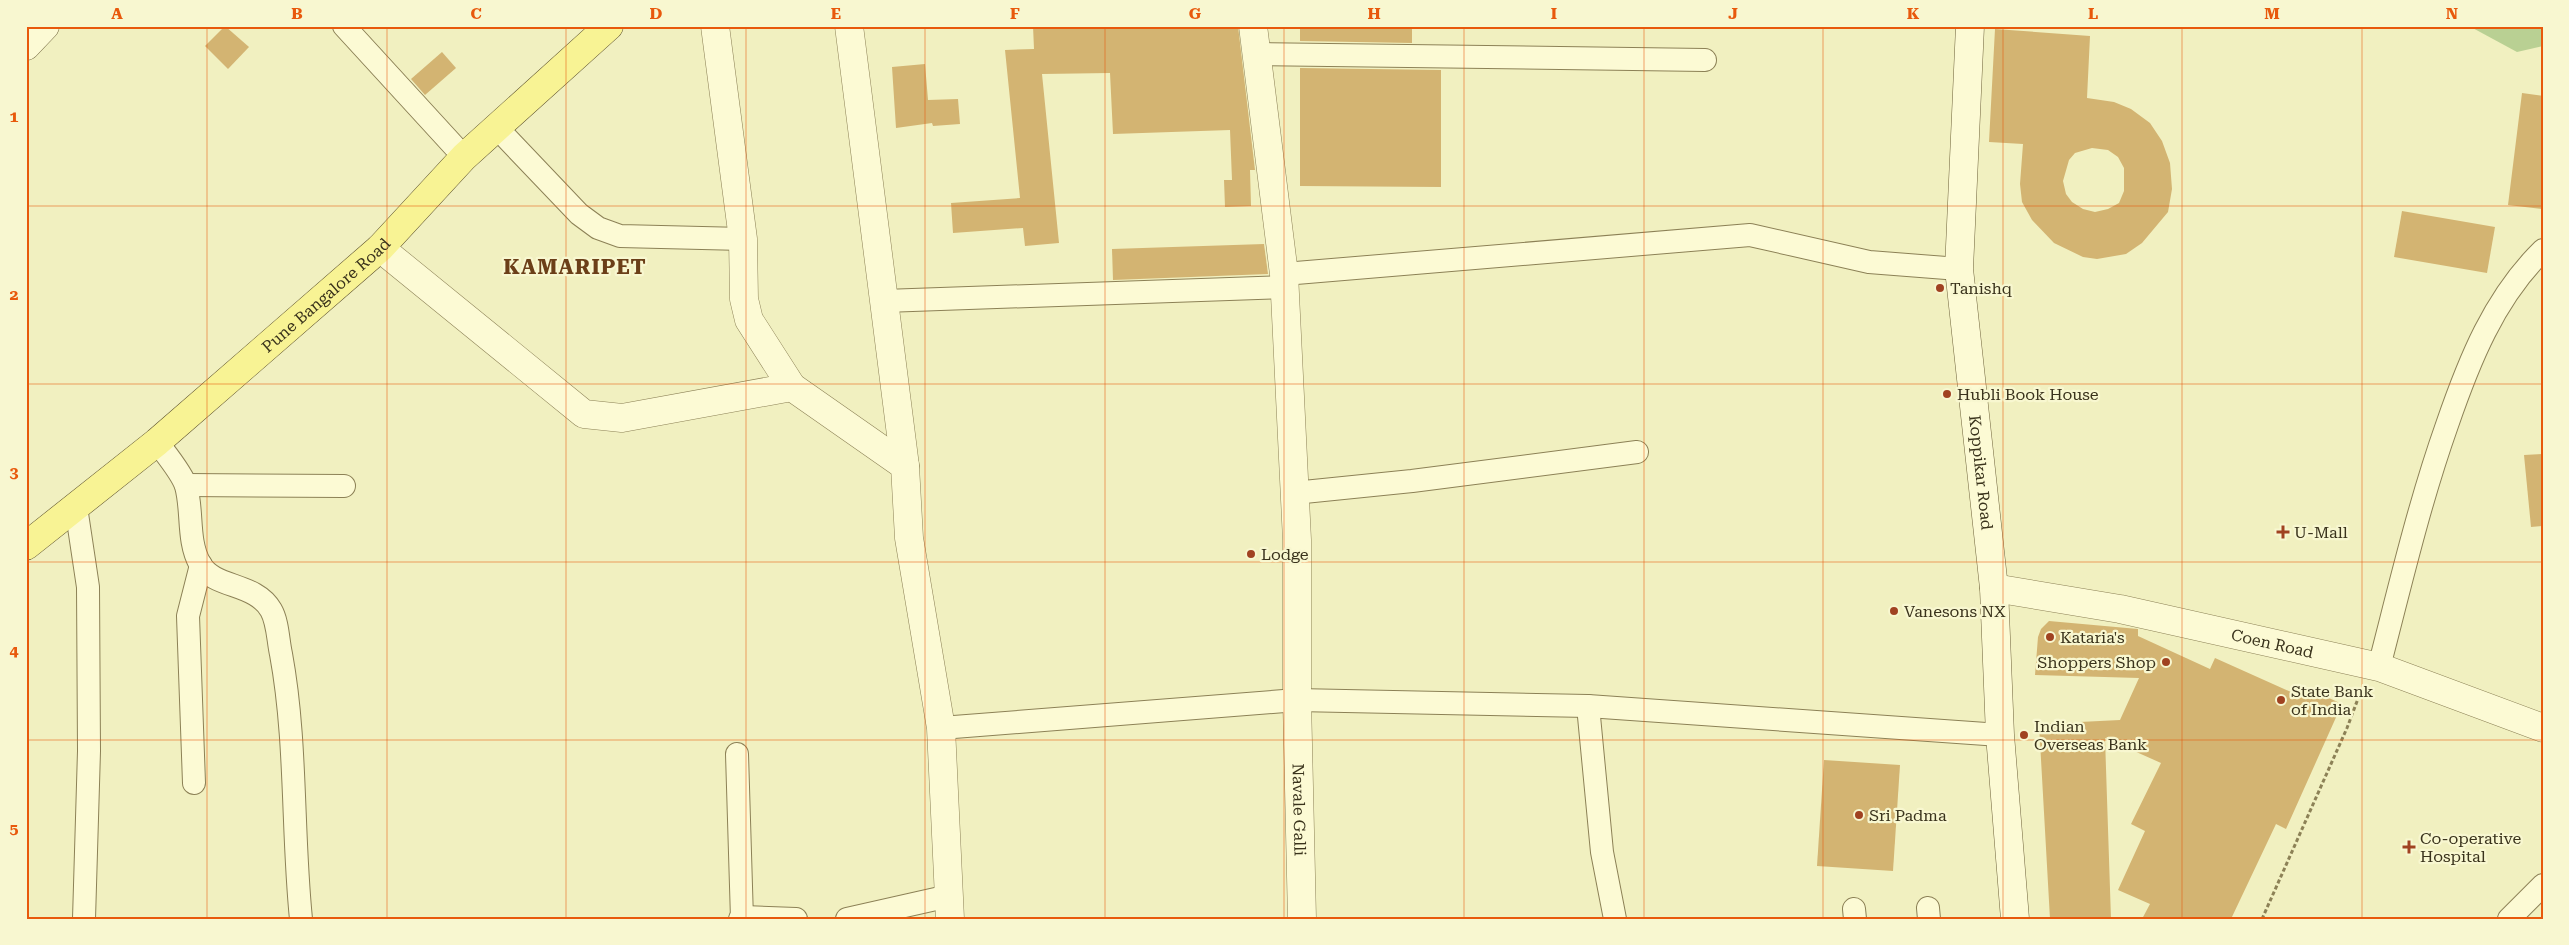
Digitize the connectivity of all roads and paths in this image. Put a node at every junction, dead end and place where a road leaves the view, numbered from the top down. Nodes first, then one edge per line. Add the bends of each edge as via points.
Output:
1 (45, 26) edge
2 (344, 26) edge
3 (609, 26) edge
4 (715, 26) edge
5 (849, 26) edge
6 (1253, 26) edge
7 (1970, 26) edge
8 (26, 46) edge
9 (1256, 54) junction
10 (1705, 60) dead end
11 (498, 129) junction
12 (464, 157) junction
13 (743, 239) junction
14 (380, 248) junction
15 (2543, 250) edge
16 (1959, 269) junction
17 (1284, 280) junction
18 (884, 301) junction
19 (792, 387) junction
20 (157, 442) junction
21 (1637, 452) dead end
22 (904, 466) junction
23 (186, 485) junction
24 (344, 486) dead end
25 (1294, 493) junction
26 (76, 507) junction
27 (26, 546) edge
28 (200, 566) junction
29 (1994, 588) junction
30 (2375, 666) junction
31 (1297, 700) junction
32 (1588, 706) junction
33 (941, 728) junction
34 (2543, 728) edge
35 (2000, 736) junction
36 (737, 754) dead end
37 (194, 783) dead end
38 (2543, 886) edge
39 (950, 908) edge
40 (741, 918) edge
41 (84, 919) edge
42 (301, 919) edge
43 (796, 919) edge
44 (848, 919) edge
45 (1302, 919) edge
46 (1615, 919) edge
47 (2015, 919) edge
48 (2262, 919) edge
49 (2509, 919) edge

1 - 8 street
2 - 12 street
3 - 11 main road, Pune Bangalore Road
4 - 13 street
5 - 18 street
6 - 9 street, Navale Galli
7 - 16 street, Koppikar Road
9 - 10 street
9 - 17 street, Navale Galli
11 - 12 main road, Pune Bangalore Road
11 - 13 street via 579,214 598,228 620,236
12 - 14 main road, Pune Bangalore Road
13 - 19 street via 744,299 749,320
14 - 19 street via 584,414 622,418
14 - 20 main road, Pune Bangalore Road
15 - 30 street via 2520,273 2484,330 2460,388 2427,482
16 - 17 street via 1869,262 1750,235
16 - 29 street, Koppikar Road
17 - 18 street
17 - 25 street, Navale Galli
18 - 22 street
19 - 22 street
20 - 23 street
20 - 26 main road, Pune Bangalore Road
21 - 25 street
22 - 33 street via 910,538
23 - 24 street
23 - 28 street via 194,549
25 - 31 street, Navale Galli
26 - 27 main road, Pune Bangalore Road
26 - 41 street via 88,587 89,751
28 - 37 street via 188,616
28 - 42 street via 213,577 253,592 264,599 273,612 289,699
29 - 30 street, Coen Road via 2120,609
29 - 35 street, Koppikar Road
30 - 34 street, Coen Road
30 - 48 path
31 - 32 street
31 - 33 street
31 - 45 street, Navale Galli
32 - 35 street
32 - 46 street via 1602,852
33 - 39 street
35 - 47 street, Koppikar Road
36 - 40 street
38 - 49 street
39 - 44 street
40 - 43 street

